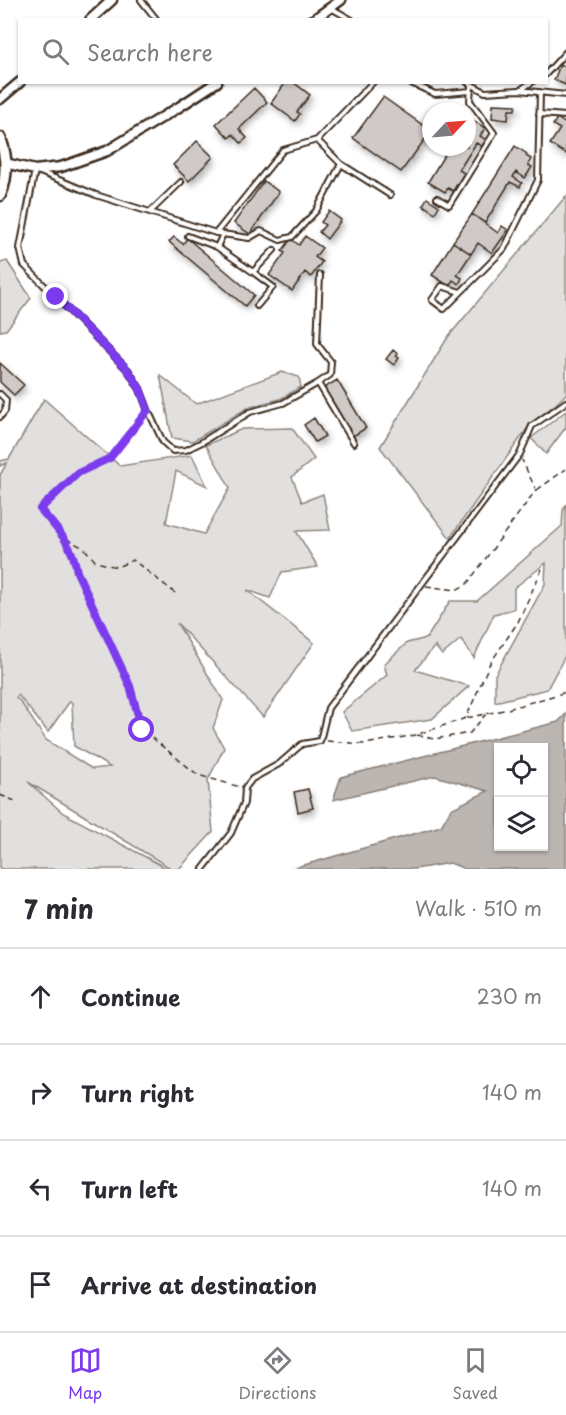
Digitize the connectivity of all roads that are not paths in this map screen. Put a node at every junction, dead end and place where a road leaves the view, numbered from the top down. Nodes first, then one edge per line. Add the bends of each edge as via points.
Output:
1 (112, 0) edge
2 (141, 0) edge
3 (341, 0) edge
4 (331, 8) junction
5 (92, 18) edge
6 (155, 18) edge
7 (316, 18) edge
8 (348, 18) edge
9 (566, 52) edge
10 (548, 72) edge
11 (18, 84) edge
12 (214, 84) edge
13 (371, 84) edge
14 (413, 84) edge
15 (469, 84) edge
16 (529, 84) edge
17 (519, 90) junction
18 (471, 91) junction
19 (540, 92) junction
20 (566, 95) edge
21 (0, 99) edge
22 (539, 114) junction
23 (566, 116) edge
24 (0, 138) edge
25 (317, 140) junction
26 (5, 163) junction
27 (341, 164) junction
28 (35, 170) junction
29 (181, 183) dead end
30 (0, 195) edge
31 (390, 195) dead end
32 (437, 198) dead end
33 (150, 212) junction
34 (216, 233) junction
35 (223, 234) junction
36 (188, 236) dead end
37 (217, 247) junction
38 (274, 250) dead end
39 (253, 272) junction
40 (320, 275) dead end
41 (460, 292) junction
42 (257, 306) dead end
43 (318, 383) junction
44 (0, 394) edge
45 (566, 402) edge
46 (0, 417) edge
47 (354, 443) dead end
48 (204, 869) edge

1 - 5 street
2 - 6 lane
3 - 4 street
4 - 7 street
4 - 8 lane
9 - 10 lane
11 - 21 street
12 - 28 street via 107,150 61,167
13 - 25 lane
14 - 18 lane via 435,94
15 - 17 lane via 485,92
15 - 18 lane
16 - 17 lane
17 - 19 lane
18 - 32 lane via 470,101 494,133 449,205
19 - 20 lane
19 - 22 lane
22 - 23 lane
22 - 41 lane via 538,180 504,249
24 - 26 main road
25 - 27 lane
25 - 34 lane via 283,150
26 - 28 street
26 - 30 main road via 5,184
27 - 31 lane
27 - 35 lane via 316,211 292,237 280,240 261,231 249,238
28 - 33 lane
28 - 43 lane via 20,248 24,265 128,370 163,442 173,451 186,450 250,412 283,403
29 - 33 lane
33 - 34 lane
34 - 35 lane
35 - 37 lane
36 - 37 lane
37 - 39 lane
38 - 39 lane
39 - 42 lane via 273,287
40 - 43 lane via 317,344 331,362 330,375
41 - 41 lane via 444,309 432,300 442,286
43 - 47 lane
44 - 46 lane via 6,400
45 - 48 lane via 532,426 520,454 328,708 320,741 302,744 245,788 244,803 231,833

